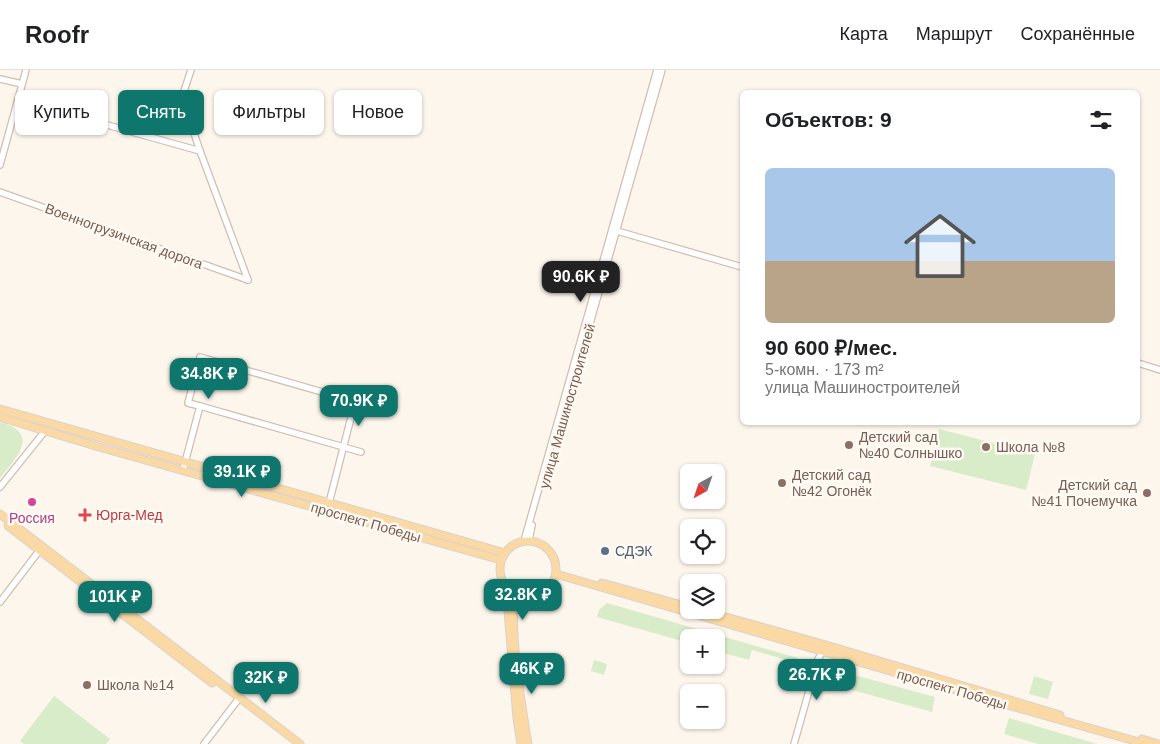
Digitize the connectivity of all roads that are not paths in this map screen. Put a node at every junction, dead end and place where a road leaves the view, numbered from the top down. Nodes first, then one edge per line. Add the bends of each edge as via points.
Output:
1 (26, 70) edge
2 (191, 70) edge
3 (657, 70) edge
4 (662, 70) edge
5 (0, 79) edge
6 (22, 84) junction
7 (108, 124) edge
8 (200, 151) junction
9 (0, 165) edge
10 (0, 192) edge
11 (617, 231) junction
12 (740, 266) edge
13 (1140, 364) edge
14 (1160, 370) edge
15 (355, 402) junction
16 (200, 406) junction
17 (0, 409) edge
18 (385, 410) dead end
19 (0, 417) edge
20 (46, 422) junction
21 (45, 431) junction
22 (343, 447) junction
23 (361, 452) dead end
24 (185, 462) junction
25 (183, 470) junction
26 (0, 488) edge
27 (329, 503) junction
28 (0, 514) edge
29 (0, 520) edge
30 (527, 541) junction
31 (39, 551) junction
32 (505, 552) junction
33 (501, 560) junction
34 (556, 572) junction
35 (506, 587) junction
36 (514, 594) junction
37 (0, 602) edge
38 (680, 605) edge
39 (725, 617) edge
40 (823, 651) junction
41 (239, 703) junction
42 (204, 744) edge
43 (292, 744) edge
44 (300, 744) edge
45 (521, 744) edge
46 (528, 744) edge
47 (794, 744) edge
48 (1146, 744) edge
49 (1158, 744) edge

1 - 6 street
2 - 8 street via 182,97
3 - 30 street
4 - 11 street, улица Машиностроителей
5 - 6 street
6 - 9 street
7 - 8 street
8 - 10 street, Военногрузинская дорога via 248,280
11 - 12 street
11 - 30 street, улица Машиностроителей
13 - 14 street
15 - 16 street via 200,357 188,403
15 - 18 street
15 - 22 street
16 - 22 street
16 - 24 street
17 - 20 main road
19 - 21 main road, проспект Победы
20 - 21 main road
20 - 24 main road
21 - 25 main road, проспект Победы
21 - 26 street
22 - 23 street
22 - 27 street
24 - 25 street
24 - 27 main road
25 - 33 main road, проспект Победы
27 - 32 main road
28 - 44 main road
29 - 31 main road
30 - 32 main road via 518,542
30 - 34 main road via 544,545 550,551
31 - 37 street
31 - 41 main road
32 - 33 main road
33 - 35 main road via 500,570
34 - 36 main road via 548,590 540,595 522,597
34 - 38 main road
34 - 40 main road, проспект Победы
35 - 36 main road
35 - 45 main road
36 - 46 main road via 512,620
39 - 49 main road
40 - 47 street
40 - 48 main road, проспект Победы
41 - 42 street
41 - 43 main road

